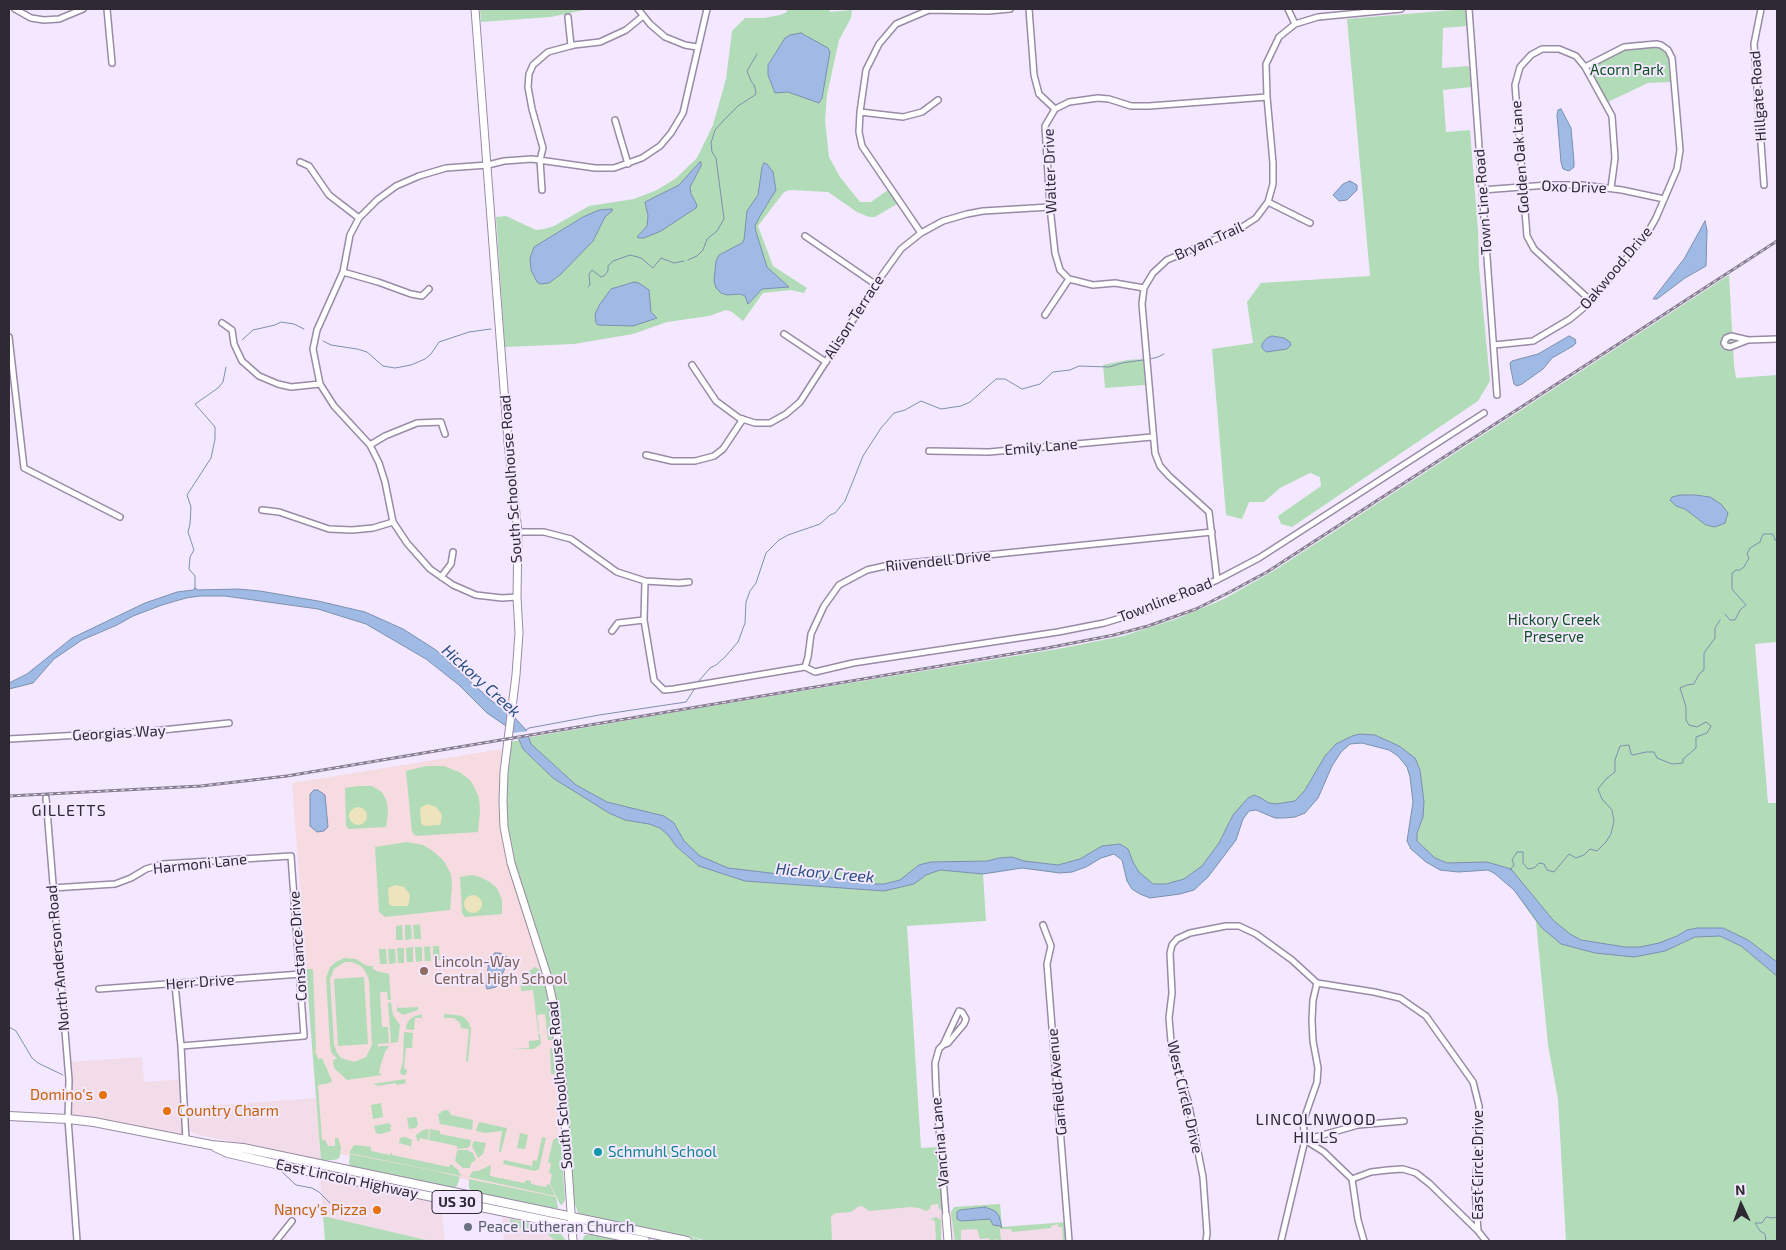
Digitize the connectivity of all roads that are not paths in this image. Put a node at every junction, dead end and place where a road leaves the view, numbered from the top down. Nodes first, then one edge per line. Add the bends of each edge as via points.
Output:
1 (14, 9) edge
2 (83, 9) edge
3 (107, 9) edge
4 (476, 9) edge
5 (638, 9) edge
6 (708, 9) edge
7 (914, 9) edge
8 (1010, 9) edge
9 (1029, 9) edge
10 (1288, 9) edge
11 (1401, 9) edge
12 (1469, 9) edge
13 (1761, 9) edge
14 (988, 10) edge
15 (1380, 10) edge
16 (917, 15) junction
17 (643, 16) junction
18 (568, 17) dead end
19 (1294, 24) junction
20 (571, 46) junction
21 (697, 47) junction
22 (112, 63) dead end
23 (1585, 68) junction
24 (1267, 96) junction
25 (938, 100) dead end
26 (1055, 109) junction
27 (860, 112) junction
28 (616, 120) dead end
29 (540, 160) junction
30 (300, 162) dead end
31 (628, 164) junction
32 (488, 165) junction
33 (1764, 184) dead end
34 (1522, 187) junction
35 (1611, 188) junction
36 (542, 190) dead end
37 (1482, 190) junction
38 (1664, 199) junction
39 (1268, 202) junction
40 (1050, 207) junction
41 (359, 218) junction
42 (1310, 223) dead end
43 (921, 233) junction
44 (805, 236) dead end
45 (344, 272) junction
46 (1069, 279) junction
47 (875, 284) junction
48 (1144, 288) junction
49 (430, 289) dead end
50 (1591, 301) junction
51 (1045, 315) dead end
52 (222, 323) dead end
53 (784, 334) dead end
54 (9, 337) edge
55 (1777, 339) edge
56 (1748, 340) dead end
57 (1494, 345) junction
58 (826, 362) junction
59 (692, 365) dead end
60 (320, 384) junction
61 (1497, 395) dead end
62 (1484, 413) dead end
63 (743, 419) junction
64 (445, 434) dead end
65 (1152, 437) junction
66 (370, 445) junction
67 (929, 451) dead end
68 (646, 455) dead end
69 (262, 510) dead end
70 (120, 517) dead end
71 (393, 522) junction
72 (518, 532) junction
73 (1212, 532) junction
74 (453, 552) dead end
75 (441, 577) junction
76 (1217, 580) junction
77 (645, 581) junction
78 (689, 582) dead end
79 (517, 597) junction
80 (644, 620) junction
81 (612, 631) dead end
82 (805, 667) junction
83 (229, 722) dead end
84 (9, 739) edge
85 (46, 798) dead end
86 (291, 856) joint
87 (52, 888) junction
88 (1043, 925) dead end
89 (301, 974) junction
90 (1316, 983) junction
91 (175, 984) junction
92 (99, 989) dead end
93 (943, 1045) junction
94 (182, 1046) junction
95 (9, 1116) edge
96 (68, 1119) junction
97 (1404, 1121) dead end
98 (186, 1140) junction
99 (1305, 1140) junction
100 (211, 1145) junction
101 (1352, 1179) junction
102 (946, 1216) joint
103 (572, 1217) junction
104 (292, 1221) dead end
105 (572, 1226) junction
106 (1478, 1231) junction
107 (77, 1241) edge
108 (276, 1241) edge
109 (573, 1241) edge
110 (644, 1241) edge
111 (687, 1241) edge
112 (948, 1241) edge
113 (1070, 1241) edge
114 (1206, 1241) edge
115 (1281, 1241) edge
116 (1364, 1241) edge
117 (1486, 1241) edge

1 - 2 street via 31,18 44,20 59,19
3 - 22 street
4 - 32 street, South Schoolhouse Road
5 - 17 street
6 - 21 street
7 - 16 street
8 - 14 street
9 - 26 street via 1034,75 1039,94
10 - 19 street
11 - 15 street, Bryan Trail
12 - 37 street, Town Line Road
13 - 33 street, Hillgate Road via 1754,44
14 - 16 street via 929,10
15 - 19 street, Bryan Trail via 1318,17
16 - 27 street via 896,24 880,44 866,70
17 - 20 street via 626,30 600,42
17 - 21 street via 665,37
18 - 20 street
19 - 24 street, Bryan Trail via 1279,37 1266,64
20 - 29 street via 548,52 536,61 529,74 530,102 543,148
21 - 31 street via 683,112 671,133 660,146
23 - 34 street, Golden Oak Lane via 1572,54 1553,48 1531,54 1520,67 1515,85
23 - 35 street, Golden Oak Lane via 1612,116 1615,158
23 - 38 street, Oakwood Drive via 1624,47 1661,45 1672,58 1680,155
24 - 26 street, Walter Drive via 1149,106 1131,106 1098,98 1069,102
24 - 39 street, Bryan Trail via 1273,163 1273,184
25 - 27 street via 922,112 903,117
26 - 40 street, Walter Drive via 1045,126
27 - 43 street via 862,146
28 - 31 street
29 - 31 street via 595,168
29 - 32 street
29 - 36 street
30 - 41 street via 309,166 328,195
32 - 41 street via 446,168 419,176 396,186
32 - 72 street, South Schoolhouse Road via 508,442
34 - 35 street, Oxo Drive
34 - 37 street, Oxo Drive
34 - 50 street, Golden Oak Lane via 1526,231 1531,245
35 - 38 street, Oxo Drive
37 - 57 street, Town Line Road
38 - 50 street, Oakwood Drive via 1647,234
39 - 42 street
39 - 48 street, Bryan Trail via 1256,218 1239,229 1167,260 1153,273
40 - 43 street, Alison Terrace via 967,214 943,221
40 - 46 street, Walter Drive via 1055,253 1060,270
41 - 45 street via 350,235
43 - 47 street, Alison Terrace via 901,249
44 - 47 street
45 - 49 street via 411,294 422,296
45 - 60 street via 317,330 313,349
46 - 48 street via 1093,285 1114,283
46 - 51 street
47 - 58 street, Alison Terrace
48 - 65 street via 1142,304
50 - 57 street, Oakwood Drive via 1570,319 1533,341
52 - 60 street via 232,330 242,361 259,376 291,387
53 - 58 street
54 - 70 street via 24,468
55 - 56 street
57 - 61 street, Town Line Road
58 - 63 street, Alison Terrace via 800,402 786,414 770,424
59 - 63 street, Alison Terrace via 716,401
60 - 66 street via 334,406
62 - 76 street, Townline Road via 1260,558
63 - 68 street via 724,449 714,456 695,461 672,461
64 - 66 street via 441,422 417,423
65 - 67 street, Emily Lane via 990,452
65 - 73 street via 1160,466 1209,512
66 - 71 street via 385,482
69 - 71 street via 279,512 329,529 373,528
71 - 75 street via 407,543
72 - 77 street via 544,532 571,539 617,572
72 - 79 street, South Schoolhouse Road
73 - 76 street
73 - 82 street, Riivendell Drive via 889,565 867,570 839,585 824,606 811,634
74 - 75 street via 451,564
75 - 79 street via 476,595
76 - 82 street, Townline Road via 1147,610 1104,623 853,663 815,672
77 - 78 street
77 - 80 street
79 - 103 street, South Schoolhouse Road via 519,634 503,787 504,827 511,863 554,1003
80 - 81 street via 618,623
80 - 82 street via 654,680 664,690
83 - 84 street, Georgias Way via 160,731
85 - 87 street, North Anderson Road
86 - 87 street, Harmoni Lane via 163,864 120,883
86 - 89 street, Constance Drive
87 - 96 street, North Anderson Road via 68,1080
88 - 113 street, Garfield Avenue via 1051,946 1047,964
89 - 91 street, Herr Drive
89 - 94 street, Constance Drive via 304,1036
90 - 99 street via 1312,1020 1318,1068 1317,1082 1303,1122
90 - 106 street, East Circle Drive via 1400,998 1426,1016 1473,1082 1480,1106 1475,1188
90 - 114 street, West Circle Drive via 1292,960 1239,926 1190,934 1177,939 1172,946 1172,1053 1188,1101 1202,1177
91 - 92 street, Herr Drive
91 - 94 street
93 - 93 street, Vancina Lane via 964,1024 966,1019 962,1012 957,1015
93 - 102 street, Vancina Lane via 935,1071
94 - 98 street
95 - 96 main road, East Lincoln Highway / US 30
96 - 98 main road, East Lincoln Highway / US 30
96 - 107 street, North Anderson Road
97 - 99 street via 1358,1125
98 - 100 main road, East Lincoln Highway / US 30
99 - 101 street via 1324,1152
99 - 115 street
100 - 103 main road, East Lincoln Highway / US 30 via 264,1152
100 - 105 main road, East Lincoln Highway / US 30 via 228,1153 280,1165
101 - 106 street via 1388,1170 1403,1169 1416,1173
101 - 116 street
102 - 112 street, Vancina Lane
103 - 105 street, South Schoolhouse Road
103 - 111 main road, US 30
104 - 108 street
105 - 109 street, South Schoolhouse Road
105 - 110 main road, US 30
106 - 117 street

